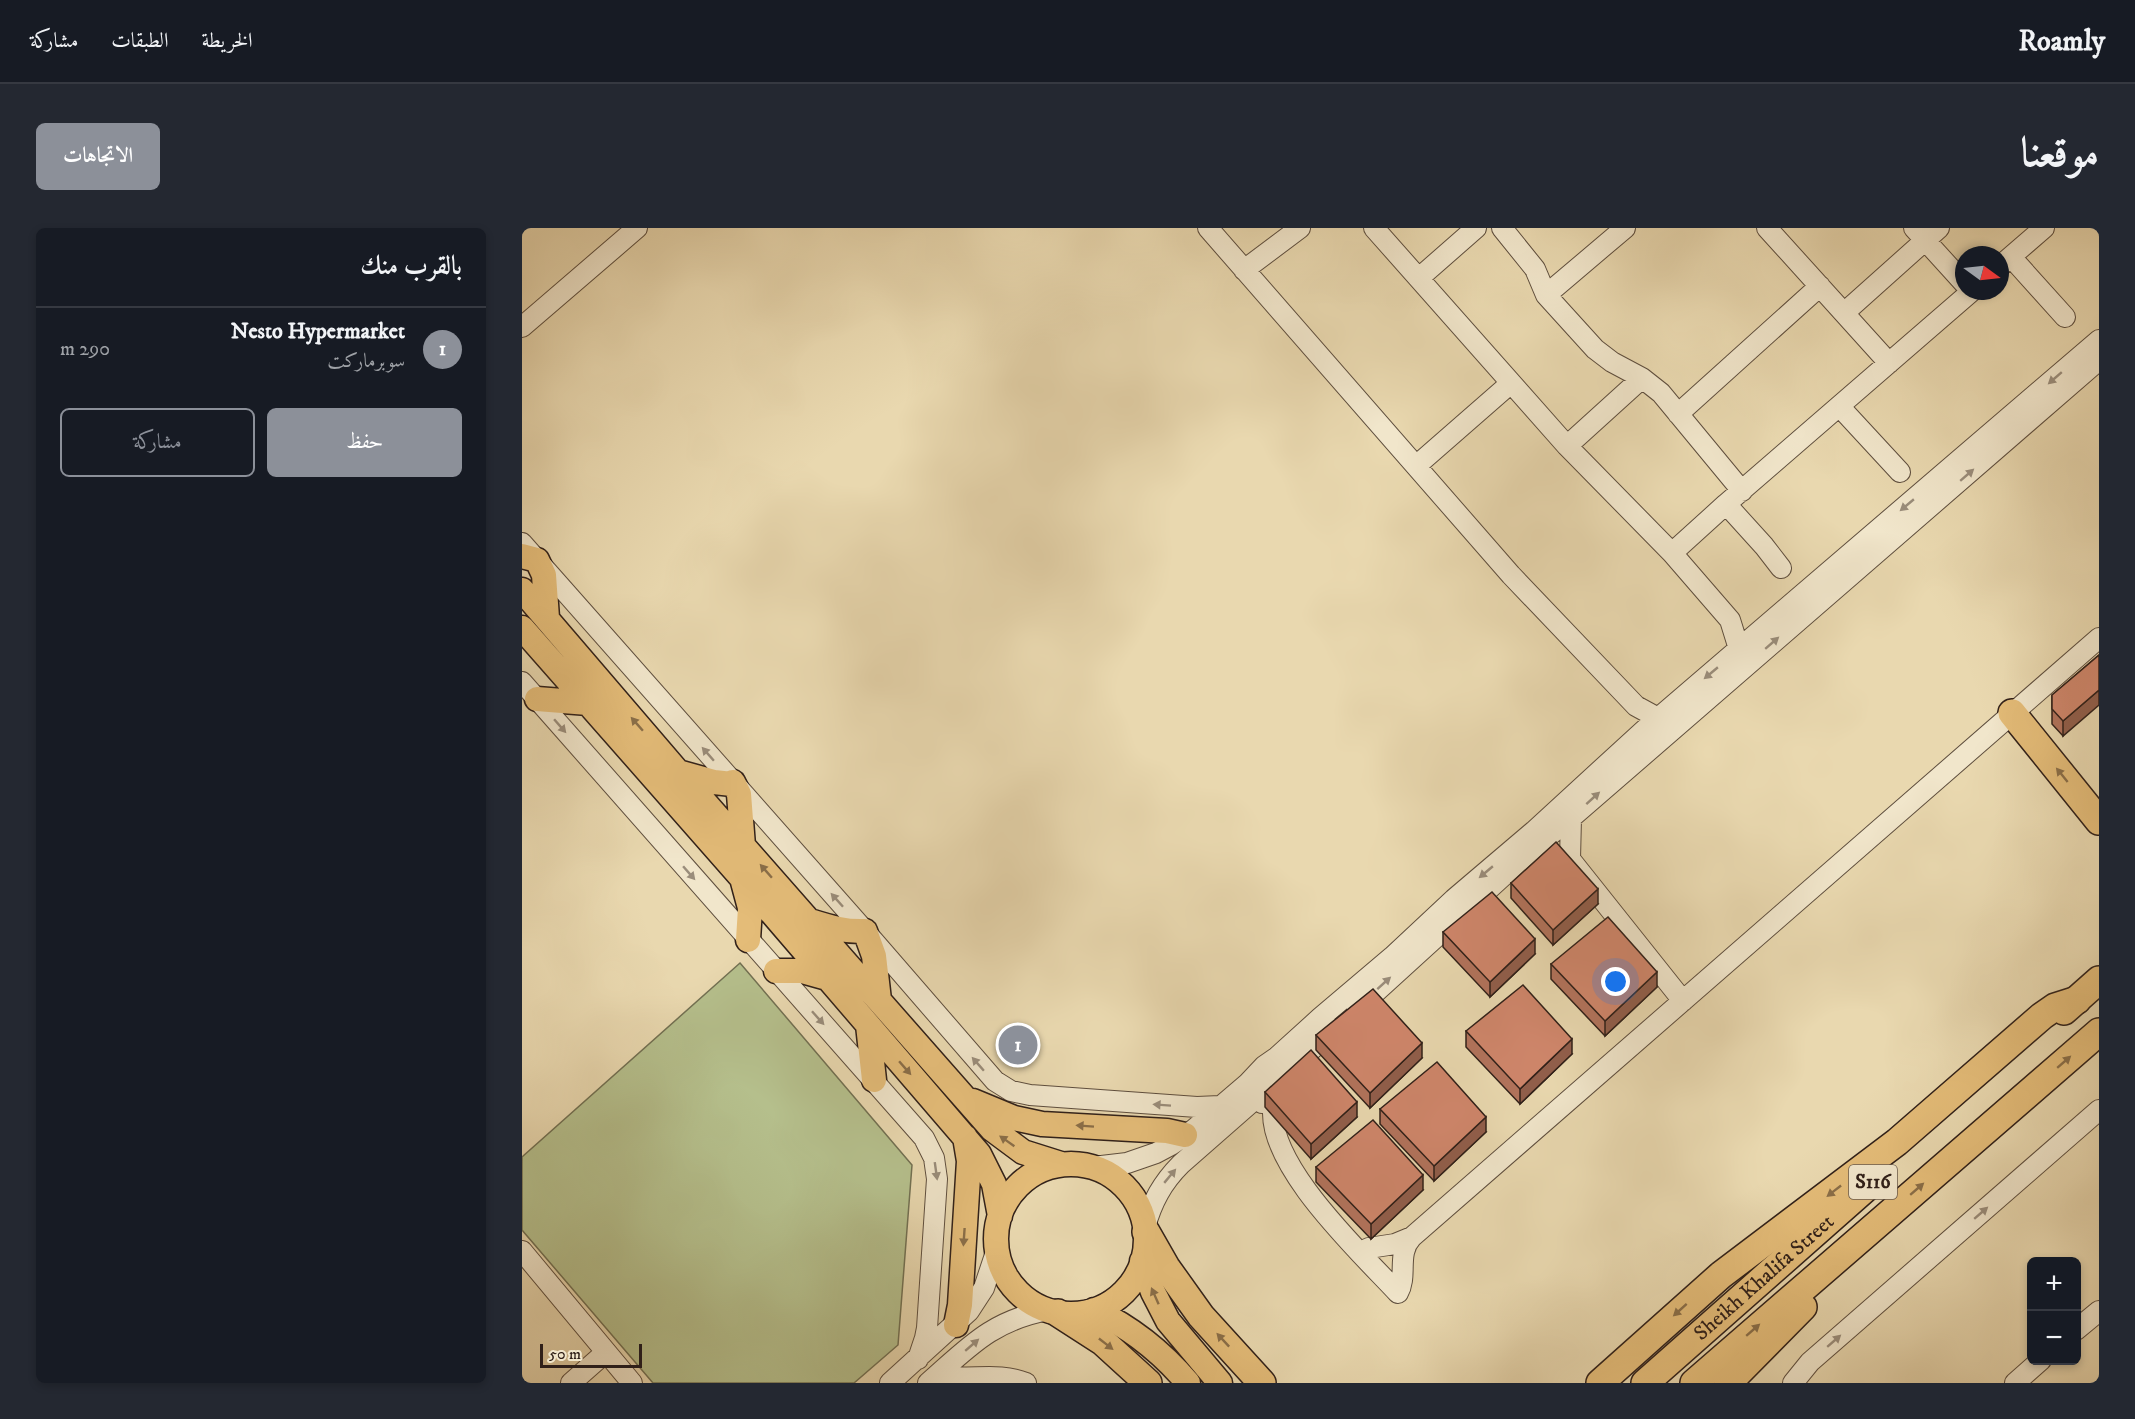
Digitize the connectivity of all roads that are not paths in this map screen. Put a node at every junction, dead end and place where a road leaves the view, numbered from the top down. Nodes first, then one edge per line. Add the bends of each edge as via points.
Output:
1 (637, 228) edge
2 (1208, 228) edge
3 (1300, 228) edge
4 (1374, 228) edge
5 (1476, 228) edge
6 (1502, 228) edge
7 (1625, 228) edge
8 (1767, 228) edge
9 (2034, 231) edge
10 (1926, 232) edge
11 (2009, 257) edge
12 (2009, 265) edge
13 (1244, 270) junction
14 (1955, 271) edge
15 (1419, 278) junction
16 (1820, 286) junction
17 (1546, 295) junction
18 (1962, 300) edge
19 (1844, 312) junction
20 (2065, 317) dead end
21 (522, 327) edge
22 (2099, 340) edge
23 (2099, 360) edge
24 (1889, 363) junction
25 (1642, 378) junction
26 (1511, 383) junction
27 (1839, 405) junction
28 (1678, 414) junction
29 (1567, 446) junction
30 (1416, 466) junction
31 (1900, 472) dead end
32 (1742, 491) junction
33 (1726, 504) junction
34 (527, 553) edge
35 (1672, 553) junction
36 (1781, 568) dead end
37 (522, 590) edge
38 (547, 618) junction
39 (1730, 620) junction
40 (522, 628) edge
41 (1760, 630) junction
42 (2099, 638) edge
43 (1739, 649) junction
44 (529, 690) edge
45 (588, 703) junction
46 (2012, 713) junction
47 (1650, 724) junction
48 (678, 772) junction
49 (733, 782) junction
50 (1567, 812) junction
51 (2099, 820) edge
52 (743, 846) junction
53 (1535, 847) junction
54 (1570, 859) junction
55 (741, 877) junction
56 (810, 921) junction
57 (865, 931) junction
58 (748, 940) junction
59 (776, 971) junction
60 (827, 978) junction
61 (2099, 980) edge
62 (879, 1000) junction
63 (1683, 1000) junction
64 (2077, 1000) junction
65 (868, 1025) junction
66 (2099, 1032) edge
67 (874, 1080) junction
68 (964, 1097) junction
69 (2099, 1110) edge
70 (1228, 1111) junction
71 (1185, 1135) junction
72 (965, 1137) junction
73 (1061, 1164) junction
74 (1093, 1167) junction
75 (1000, 1216) junction
76 (1145, 1230) junction
77 (1412, 1237) junction
78 (997, 1249) junction
79 (522, 1251) edge
80 (1360, 1252) junction
81 (1143, 1261) junction
82 (1821, 1272) junction
83 (1094, 1310) junction
84 (1053, 1311) junction
85 (2099, 1311) edge
86 (956, 1325) junction
87 (2081, 1326) edge
88 (605, 1353) junction
89 (918, 1359) junction
90 (2035, 1365) edge
91 (933, 1379) edge
92 (1185, 1380) edge
93 (571, 1383) edge
94 (632, 1383) edge
95 (890, 1383) edge
96 (1026, 1383) edge
97 (1148, 1383) edge
98 (1220, 1383) edge
99 (1262, 1383) edge
100 (1600, 1383) edge
101 (1646, 1383) edge
102 (1694, 1383) edge
103 (1728, 1383) edge
104 (1793, 1383) edge
105 (2015, 1383) edge

1 - 21 street
2 - 13 street
3 - 13 street
4 - 15 street
5 - 15 street
6 - 17 street via 1535,269
7 - 17 street
8 - 16 street
9 - 11 street
10 - 14 street
10 - 19 street
12 - 20 street
13 - 30 street
15 - 26 street
16 - 19 street
16 - 28 street
17 - 25 street via 1595,349
18 - 24 street
19 - 24 street
22 -> 41 street
50 -> 23 street
24 - 27 street
25 - 28 street
25 - 29 street
26 - 29 street
26 - 30 street
27 - 31 street
27 - 32 street
28 - 32 street
29 - 35 street
30 - 47 street
32 - 33 street
33 - 35 street
33 - 36 street
34 - 38 main road via 544,575
49 -> 34 street
35 - 39 street
37 - 38 main road
48 -> 38 main road
39 - 41 street
39 - 43 street
40 - 45 main road
41 - 43 street
42 - 46 street
43 -> 47 street
44 - 45 main road
44 -> 58 street
45 - 55 main road
51 -> 46 highway
46 - 63 street
47 - 50 street
48 - 49 main road via 714,782
48 - 52 main road
49 - 52 main road via 739,794
57 -> 49 street
50 - 53 street
50 - 54 street
50 -> 70 street via 1454,899 1264,1066
56 -> 52 main road
53 - 54 street via 1551,856
70 -> 53 street via 1324,1040
54 - 63 street
55 - 58 main road via 750,908
55 - 60 main road
56 - 57 main road via 851,932
56 - 62 main road
57 - 62 main road via 874,956
70 -> 57 street via 1011,1091 988,1075
58 - 59 street
59 - 60 main road via 802,971
59 -> 67 street
60 - 65 main road
61 - 64 highway, Sheikh Khalifa Street / S116
62 - 68 main road
63 - 77 street
64 -> 100 highway via 2042,1016 1897,1142 1721,1275
64 - 101 highway, Sheikh Khalifa Street / S116
65 - 67 main road
65 -> 72 main road
82 -> 66 highway, Sheikh Khalifa Street / S116
67 -> 89 street via 924,1138 936,1168 927,1328
71 -> 68 main road via 1035,1122 1000,1113
73 -> 68 main road via 1012,1145
104 -> 69 street via 1810,1362
70 - 71 street
76 -> 70 street via 1168,1177
70 - 80 street via 1248,1112 1272,1100 1273,1125 1290,1164 1316,1203
71 - 74 street via 1156,1153 1127,1163
72 - 75 main road via 990,1173
72 -> 86 main road via 969,1161
73 - 74 main road
73 - 75 main road via 1029,1176 1006,1201
74 - 76 main road via 1128,1190 1141,1211
75 - 78 main road
76 - 81 main road
99 -> 76 highway via 1201,1317
77 - 80 street
77 - 80 street via 1404,1250 1398,1293
78 - 84 main road via 1009,1280 1026,1298
78 - 86 street via 984,1288
79 - 88 street
81 - 83 main road via 1124,1291
98 -> 81 main road via 1168,1321
102 -> 82 highway, Sheikh Khalifa Street / S116
82 - 103 highway via 1801,1310
83 - 84 main road via 1076,1314
83 - 92 main road via 1142,1337
91 -> 84 street via 1000,1325 1023,1315
84 -> 97 highway via 1103,1342
85 - 87 street
86 - 89 street
88 - 93 street
88 - 94 street
89 - 95 street
90 - 105 street
91 - 96 street via 1004,1377

